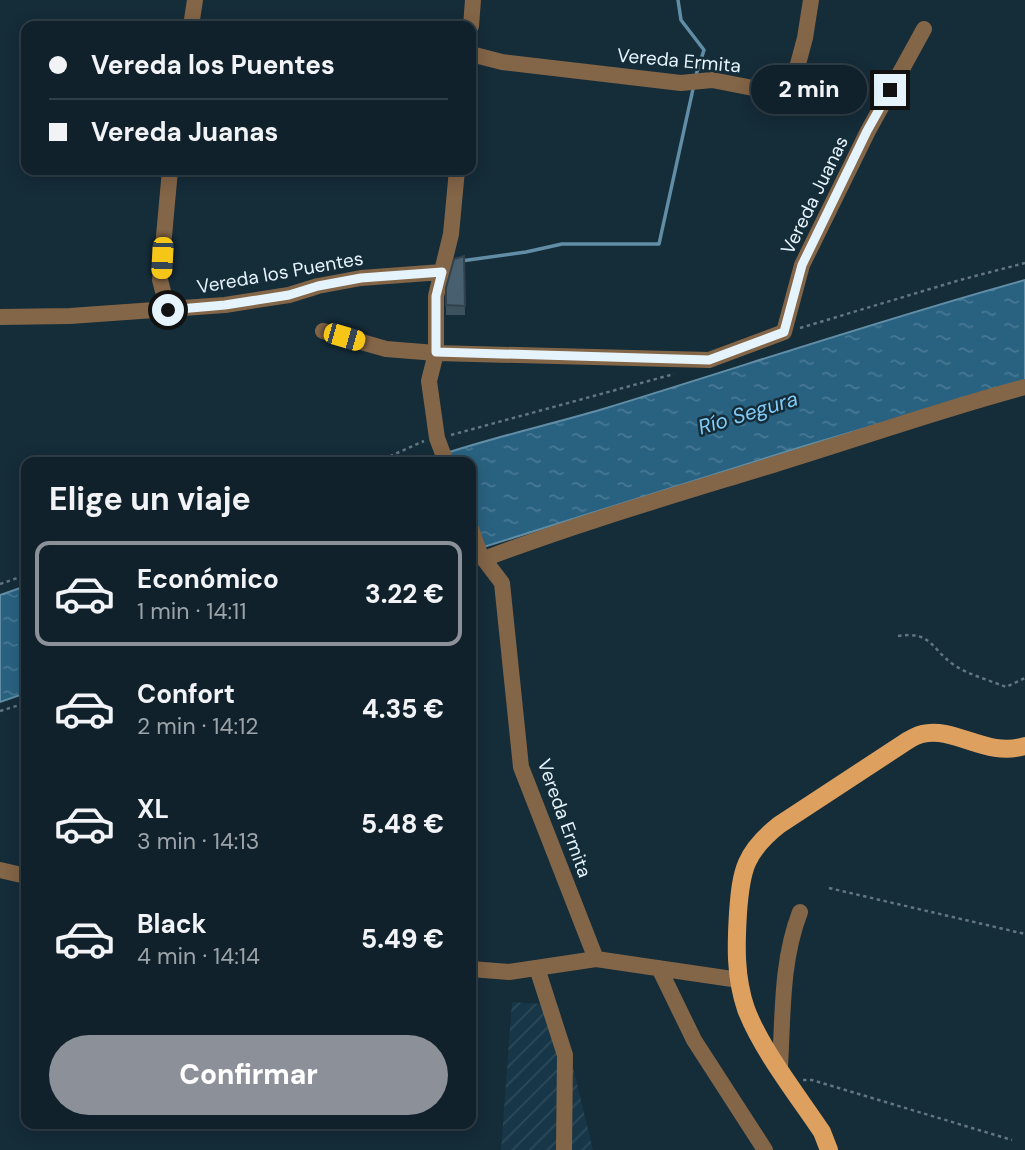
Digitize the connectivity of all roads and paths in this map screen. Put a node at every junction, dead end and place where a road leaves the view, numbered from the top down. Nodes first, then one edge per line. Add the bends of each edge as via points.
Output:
1 (195, 0) edge
2 (473, 0) edge
3 (811, 0) edge
4 (192, 21) edge
5 (471, 21) edge
6 (924, 29) dead end
7 (476, 55) edge
8 (170, 175) edge
9 (457, 175) edge
10 (442, 272) junction
11 (168, 310) junction
12 (0, 317) edge
13 (323, 331) dead end
14 (436, 352) junction
15 (1025, 387) edge
16 (438, 438) junction
17 (389, 457) edge
18 (444, 457) edge
19 (476, 541) edge
20 (482, 556) junction
21 (21, 577) edge
22 (0, 584) edge
23 (898, 636) dead end
24 (1025, 678) edge
25 (21, 705) edge
26 (0, 711) edge
27 (1025, 746) edge
28 (0, 870) edge
29 (21, 875) edge
30 (829, 888) dead end
31 (800, 912) dead end
32 (1025, 934) edge
33 (596, 959) junction
34 (537, 968) junction
35 (659, 968) junction
36 (476, 969) edge
37 (739, 980) junction
38 (780, 1067) junction
39 (791, 1085) junction
40 (1012, 1140) dead end
41 (829, 1149) edge
42 (564, 1150) edge
43 (765, 1150) edge

1 - 4 street
2 - 5 street
3 - 7 street, Vereda Ermita via 791,90 779,93 712,80 681,83
6 - 14 street, Vereda Juanas via 867,131 802,265 784,332 709,360
8 - 11 street via 160,280
9 - 10 street
10 - 11 street, Vereda los Puentes via 361,278 289,295
10 - 14 street via 436,296
11 - 12 street, Vereda los Puentes
13 - 14 street via 386,349
14 - 16 street via 429,381
15 - 20 street
16 - 17 path
16 - 18 street
19 - 20 street, Vereda Ermita
20 - 33 street, Vereda Ermita via 502,583 521,767
21 - 22 path
23 - 24 path via 925,636 954,664 1006,687
25 - 26 path
27 - 37 main road via 989,748 942,733 922,734 760,840 744,868 736,952
28 - 29 street
30 - 32 path
31 - 38 street via 788,957
33 - 34 street
33 - 35 street
34 - 36 street
34 - 42 street via 565,1055
35 - 37 street
35 - 43 street via 694,1040
37 - 38 main road via 746,1009
38 - 39 main road
39 - 40 path via 812,1080
39 - 41 main road

